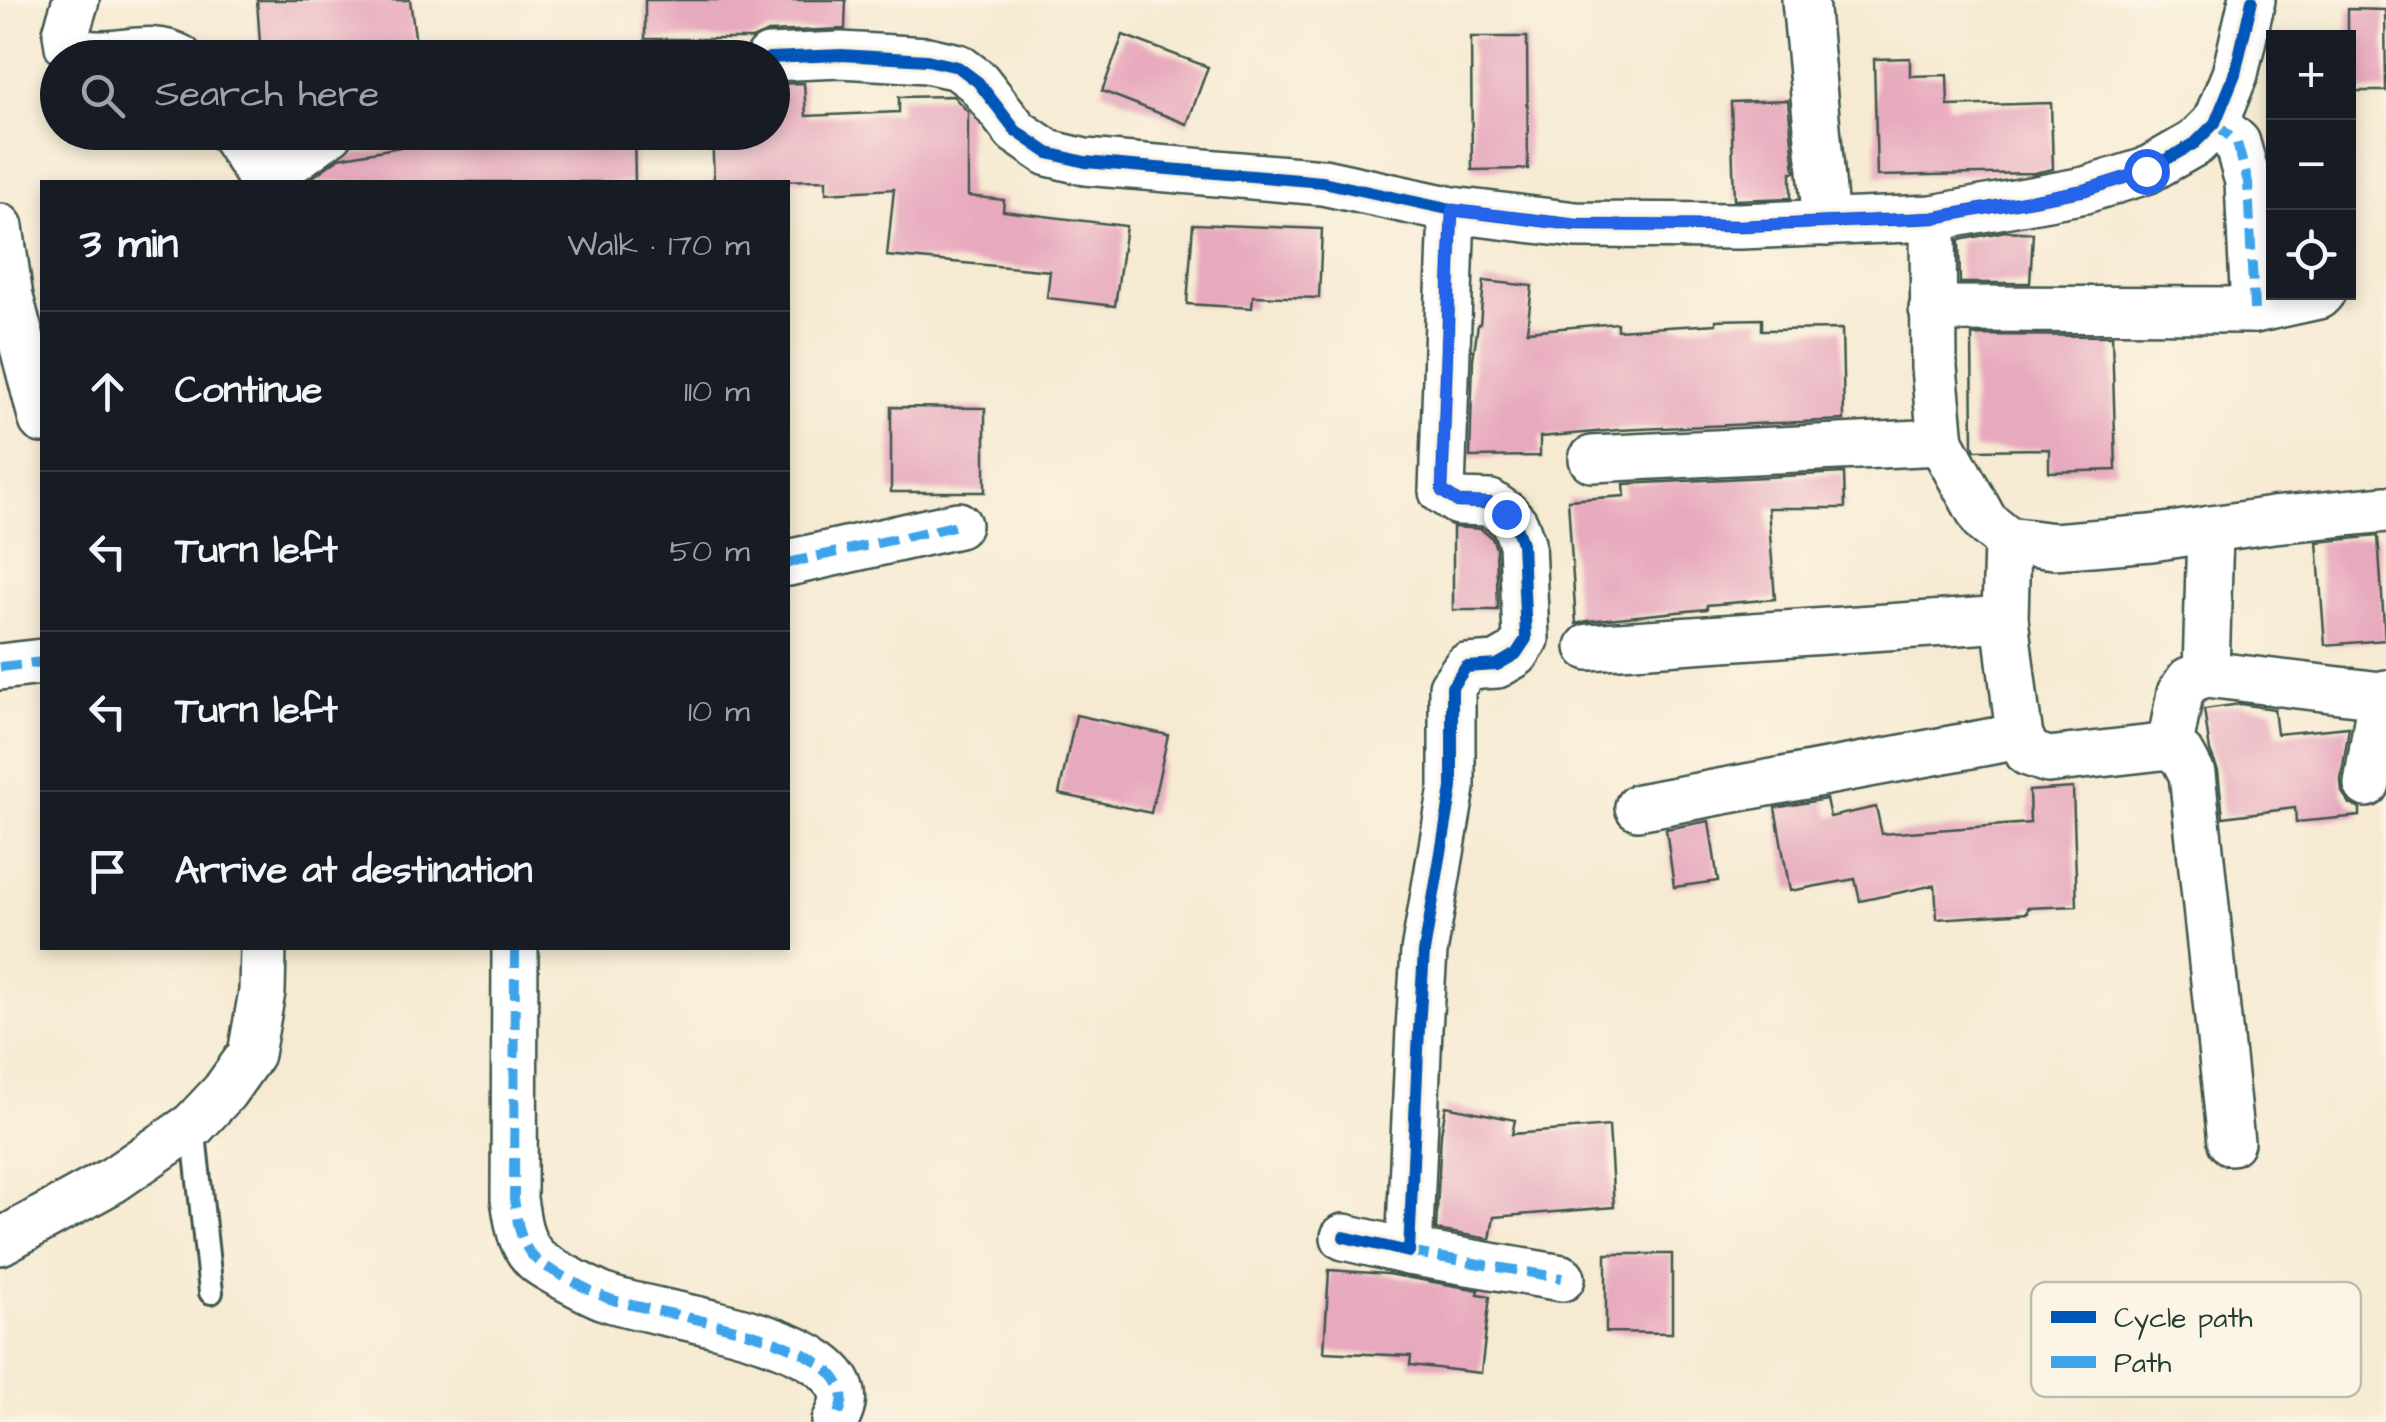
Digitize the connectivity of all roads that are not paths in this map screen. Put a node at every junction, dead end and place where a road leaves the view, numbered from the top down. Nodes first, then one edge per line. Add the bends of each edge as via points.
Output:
1 (76, 0) edge
2 (1805, 0) edge
3 (2252, 0) edge
4 (67, 40) edge
5 (790, 58) edge
6 (2215, 123) junction
7 (243, 150) edge
8 (307, 150) edge
9 (262, 180) edge
10 (266, 180) edge
11 (1452, 210) junction
12 (1933, 218) junction
13 (1826, 222) junction
14 (0, 227) edge
15 (2300, 300) edge
16 (1932, 309) junction
17 (2254, 310) junction
18 (40, 412) edge
19 (1941, 442) junction
20 (1592, 459) dead end
21 (2386, 508) edge
22 (958, 525) dead end
23 (2210, 529) junction
24 (2008, 540) junction
25 (790, 563) edge
26 (2005, 619) junction
27 (1589, 646) dead end
28 (40, 662) edge
29 (0, 667) edge
30 (2206, 674) junction
31 (2383, 694) edge
32 (2020, 736) junction
33 (2170, 746) junction
34 (2366, 784) dead end
35 (1638, 808) dead end
36 (263, 950) edge
37 (515, 950) edge
38 (194, 1125) junction
39 (2231, 1142) dead end
40 (1344, 1237) dead end
41 (0, 1242) edge
42 (1409, 1252) junction
43 (1562, 1278) dead end
44 (211, 1292) dead end
45 (836, 1422) edge

1 - 4 street
2 - 13 street
3 - 6 street via 2235,74
5 - 11 street via 858,56 958,67 1016,132 1048,153 1085,162 1323,182
6 - 12 street via 2146,171 2085,190
6 - 17 street via 2237,144 2248,182
7 - 9 street
8 - 10 street
11 - 13 street via 1576,225
11 - 42 street via 1442,491 1458,502 1490,503 1515,524 1522,543 1526,639 1498,665 1466,667 1452,687 1452,788 1418,1029
12 - 13 street
12 - 16 street
14 - 18 street
15 - 17 street
16 - 17 street
16 - 19 street
19 - 20 street
19 - 24 street via 1985,522
21 - 23 street
22 - 25 street
23 - 24 street via 2054,546
23 - 30 street
24 - 26 street
26 - 27 street
26 - 32 street
28 - 29 street
30 - 31 street
30 - 33 street via 2189,680 2180,693
31 - 34 street
32 - 33 street via 2028,753 2048,760
32 - 35 street
33 - 39 street via 2192,774
36 - 38 street via 251,1054
37 - 45 street via 514,1199 520,1236 537,1261 606,1297 748,1331 808,1356 842,1390
38 - 41 street via 113,1180
38 - 44 lane
40 - 42 street
42 - 43 street

